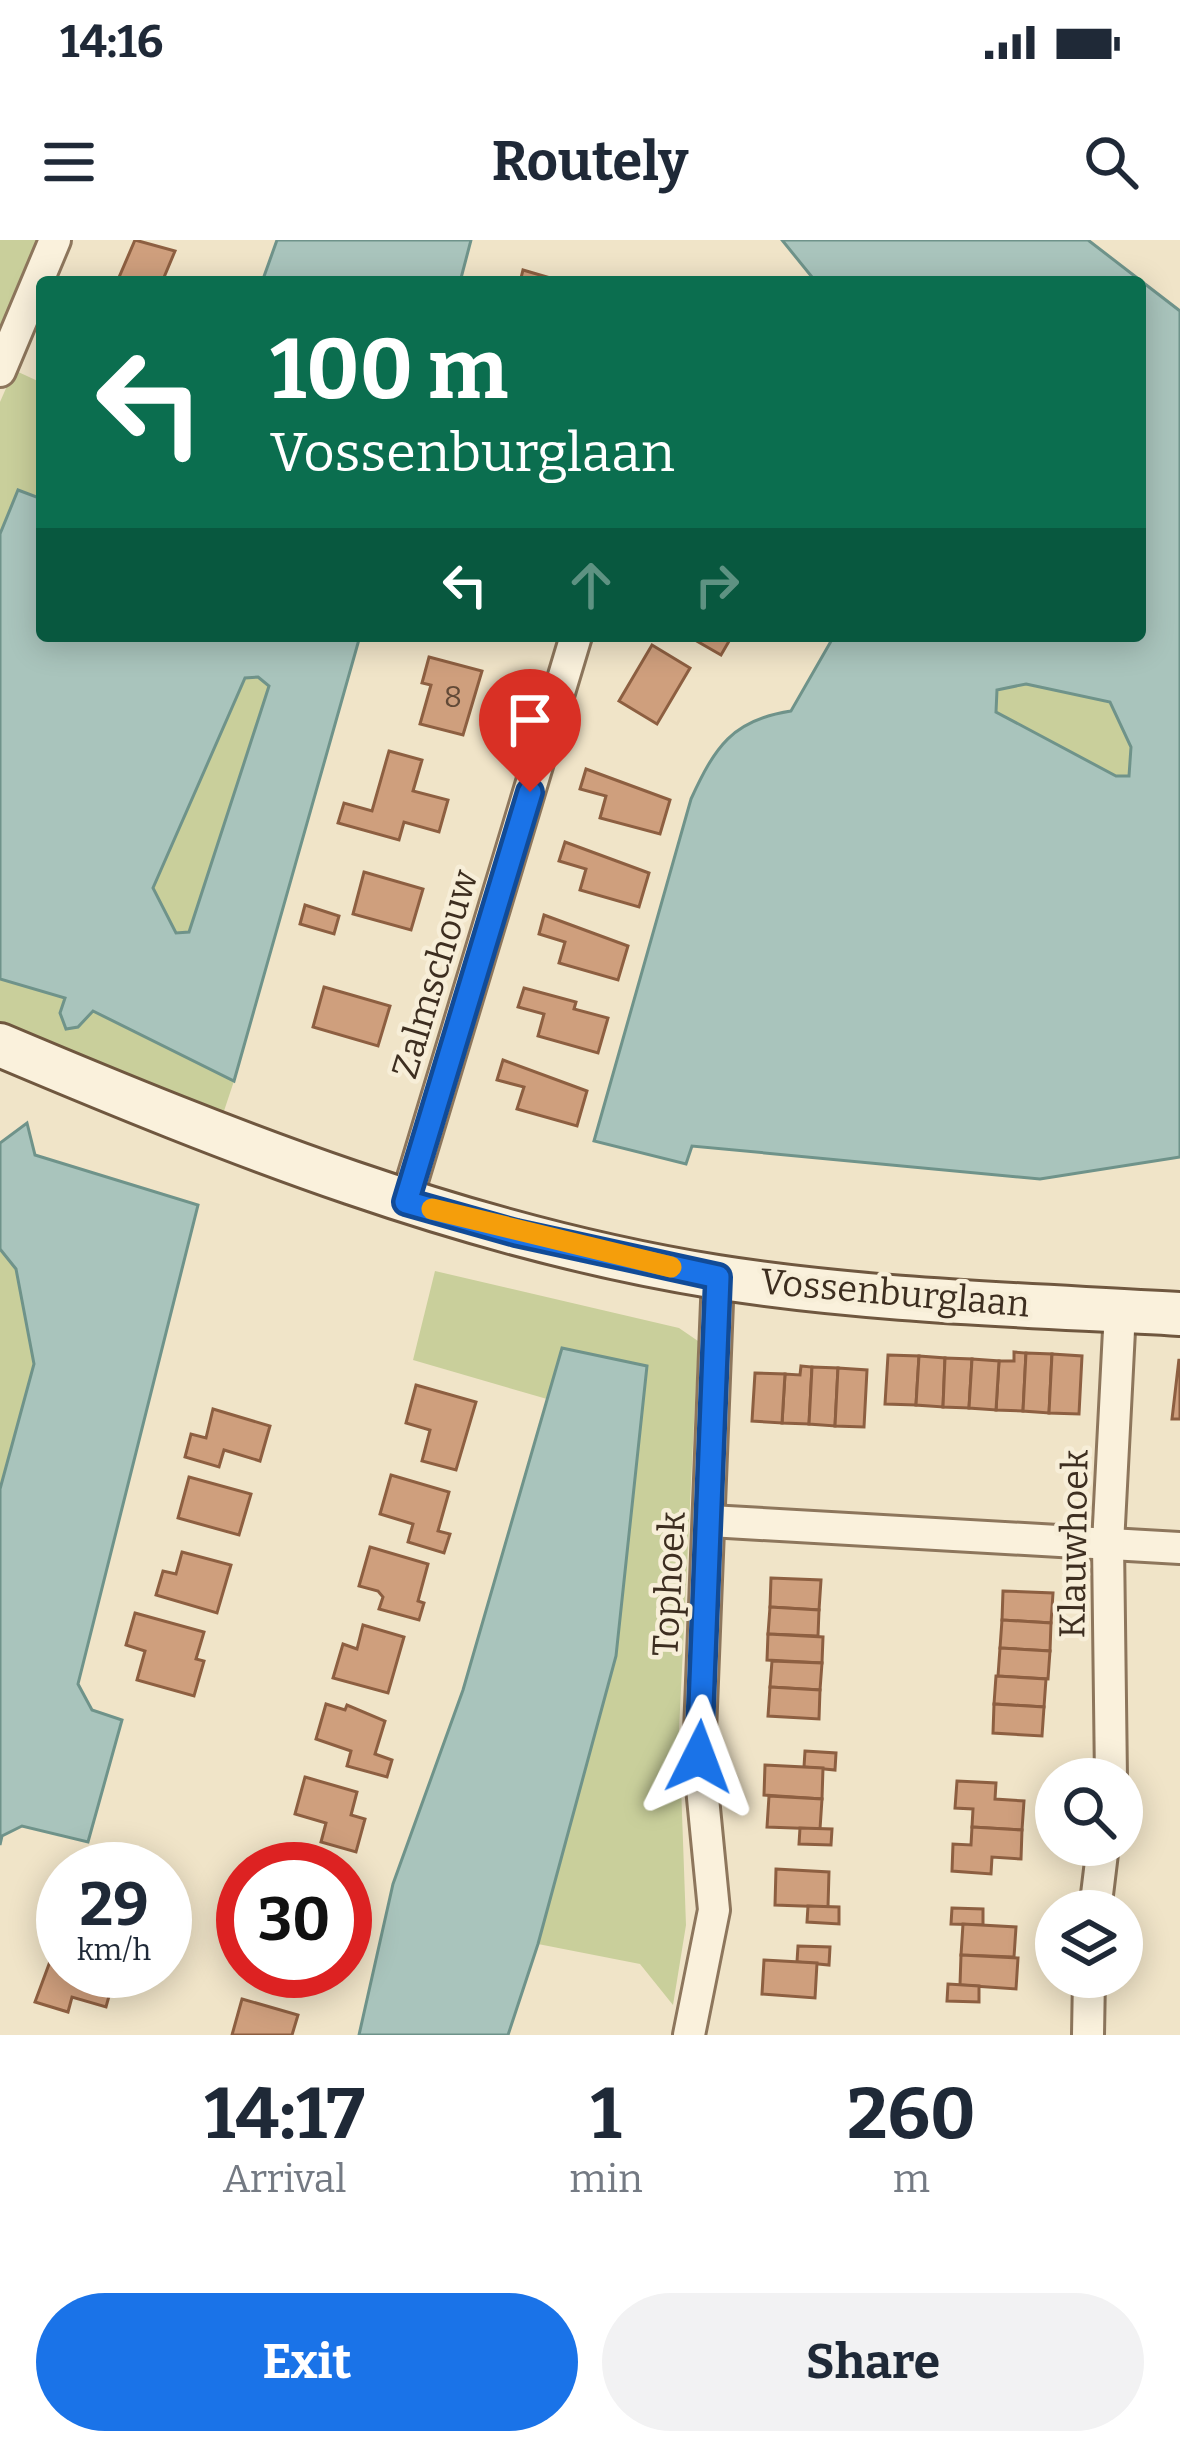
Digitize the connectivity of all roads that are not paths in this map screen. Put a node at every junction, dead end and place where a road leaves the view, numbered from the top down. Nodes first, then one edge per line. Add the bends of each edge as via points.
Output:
1 (55, 240) edge
2 (40, 276) edge
3 (36, 285) edge
4 (0, 371) edge
5 (574, 642) edge
6 (592, 642) edge
7 (558, 701) junction
8 (0, 1046) edge
9 (406, 1202) junction
10 (718, 1277) junction
11 (1120, 1311) junction
12 (1180, 1314) edge
13 (710, 1521) junction
14 (1108, 1544) junction
15 (1180, 1548) edge
16 (1111, 1758) edge
17 (1089, 1998) edge
18 (689, 2035) edge
19 (1088, 2035) edge

1 - 2 street
3 - 4 street
5 - 7 street, Zalmschouw
6 - 7 street, Zalmschouw
7 - 9 street, Zalmschouw
8 - 9 street, Vossenburglaan via 216,1136
9 - 10 street, Vossenburglaan
10 - 11 street, Vossenburglaan
10 - 13 street, Tophoek
11 - 12 street, Vossenburglaan
11 - 14 street, Klauwhoek
13 - 14 street
13 - 18 street, Tophoek via 699,1757 714,1910
14 - 15 street
14 - 16 street, Klauwhoek
17 - 19 street

